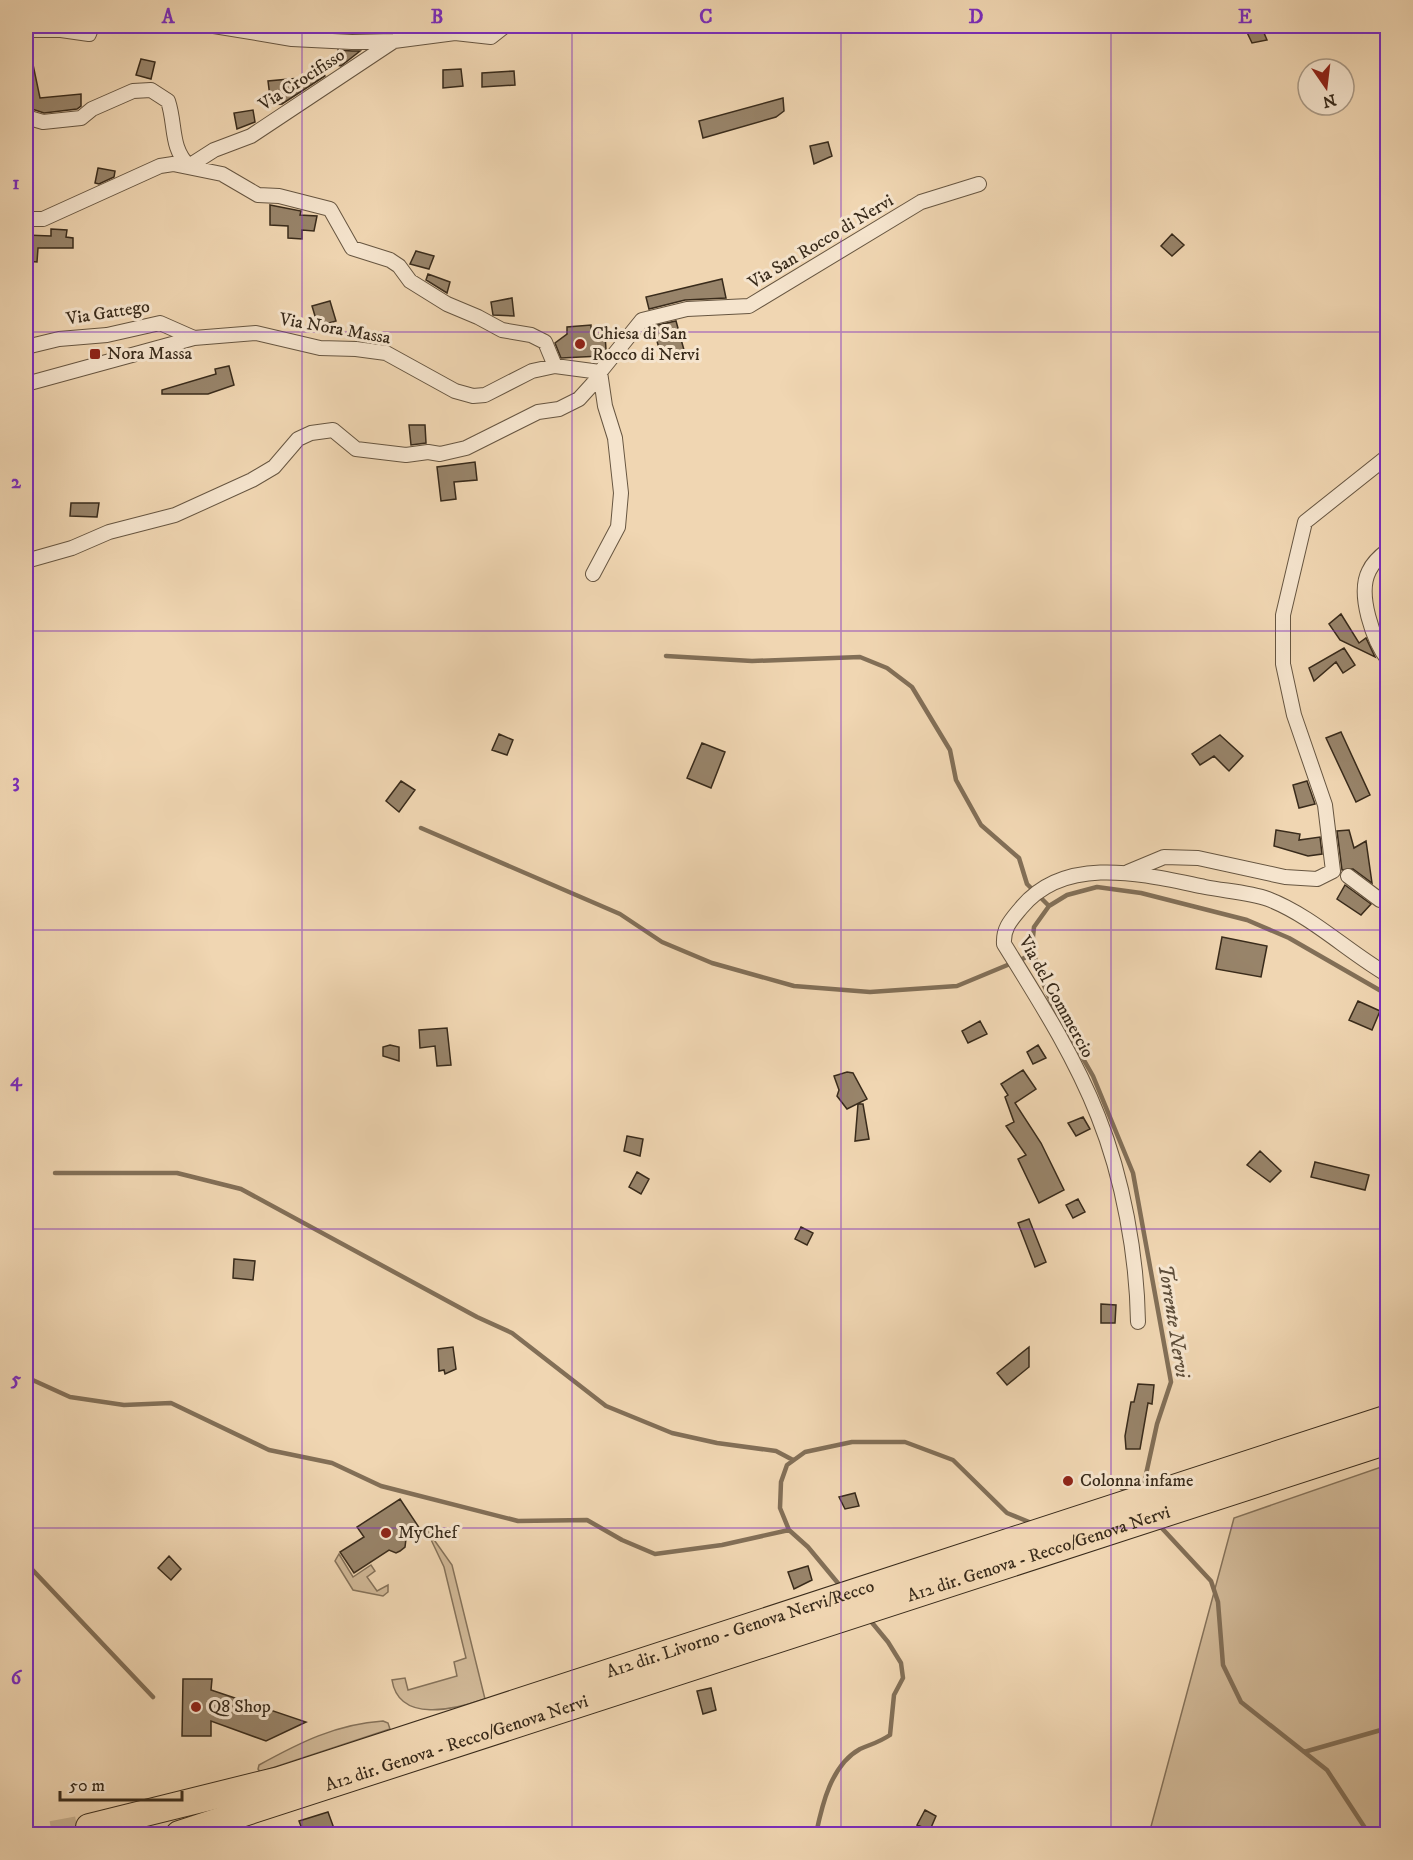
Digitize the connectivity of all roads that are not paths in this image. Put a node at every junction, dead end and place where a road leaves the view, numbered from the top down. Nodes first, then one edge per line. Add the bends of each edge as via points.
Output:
1 (92, 26) edge
2 (214, 26) edge
3 (505, 26) edge
4 (26, 30) edge
5 (394, 41) junction
6 (26, 117) edge
7 (189, 166) junction
8 (979, 184) dead end
9 (26, 219) edge
10 (194, 338) junction
11 (26, 347) edge
12 (555, 366) junction
13 (599, 374) junction
14 (26, 384) edge
15 (1388, 456) edge
16 (1388, 550) edge
17 (26, 561) edge
18 (593, 574) dead end
19 (1388, 660) edge
20 (1128, 872) junction
21 (1348, 876) dead end
22 (1388, 902) edge
23 (1388, 975) edge
24 (1138, 1322) dead end
25 (1388, 1418) edge
26 (1388, 1441) edge
27 (493, 1721) junction
28 (89, 1827) tunnel mouth
29 (178, 1834) edge

1 - 4 street via 89,34
2 - 5 street via 292,39
3 - 5 street, Via Crocifisso via 491,37 455,33
5 - 7 street, Via Crocifisso via 251,136 214,150
6 - 7 street via 43,122 81,118 133,91 151,90 168,101 174,144
7 - 9 street via 160,166 43,219
7 - 12 street via 222,174 258,195 279,196 330,209 352,248 390,260 410,281 447,304 502,330 545,342
8 - 13 street, Via San Rocco di Nervi via 921,202 749,306 687,309 642,320
10 - 11 street, Via Gattego via 160,323
10 - 12 street, Via Nora Massa via 256,333 320,348 386,353 455,391 473,396 485,395 532,371
10 - 14 street, Via Nora Massa
12 - 13 street, Via Nora Massa
13 - 17 street, Via San Rocco di Nervi via 579,399 560,409 538,412 466,448 440,454 406,455 356,448 333,430 311,433 298,439 274,467 184,511
13 - 18 street via 615,438 621,493 618,527
15 - 20 street via 1305,522 1283,615 1283,664 1294,715 1324,804 1333,871 1317,879 1285,877 1198,858 1164,857
16 - 19 street via 1367,572 1365,602 1374,635
20 - 23 street, Via del Commercio via 1267,899 1297,914
20 - 24 street, Via del Commercio via 1094,872 1058,881 1028,899 1003,934 1004,944 1063,1043 1099,1117 1124,1204 1137,1277
21 - 22 street
25 - 27 highway, A12 dir. Livorno - Genova Nervi/Recco
26 - 27 highway, A12 dir. Genova - Recco/Genova Nervi
27 - 28 highway, A12 dir. Livorno - Genova Nervi/Recco
27 - 29 highway, A12 dir. Genova - Recco/Genova Nervi

